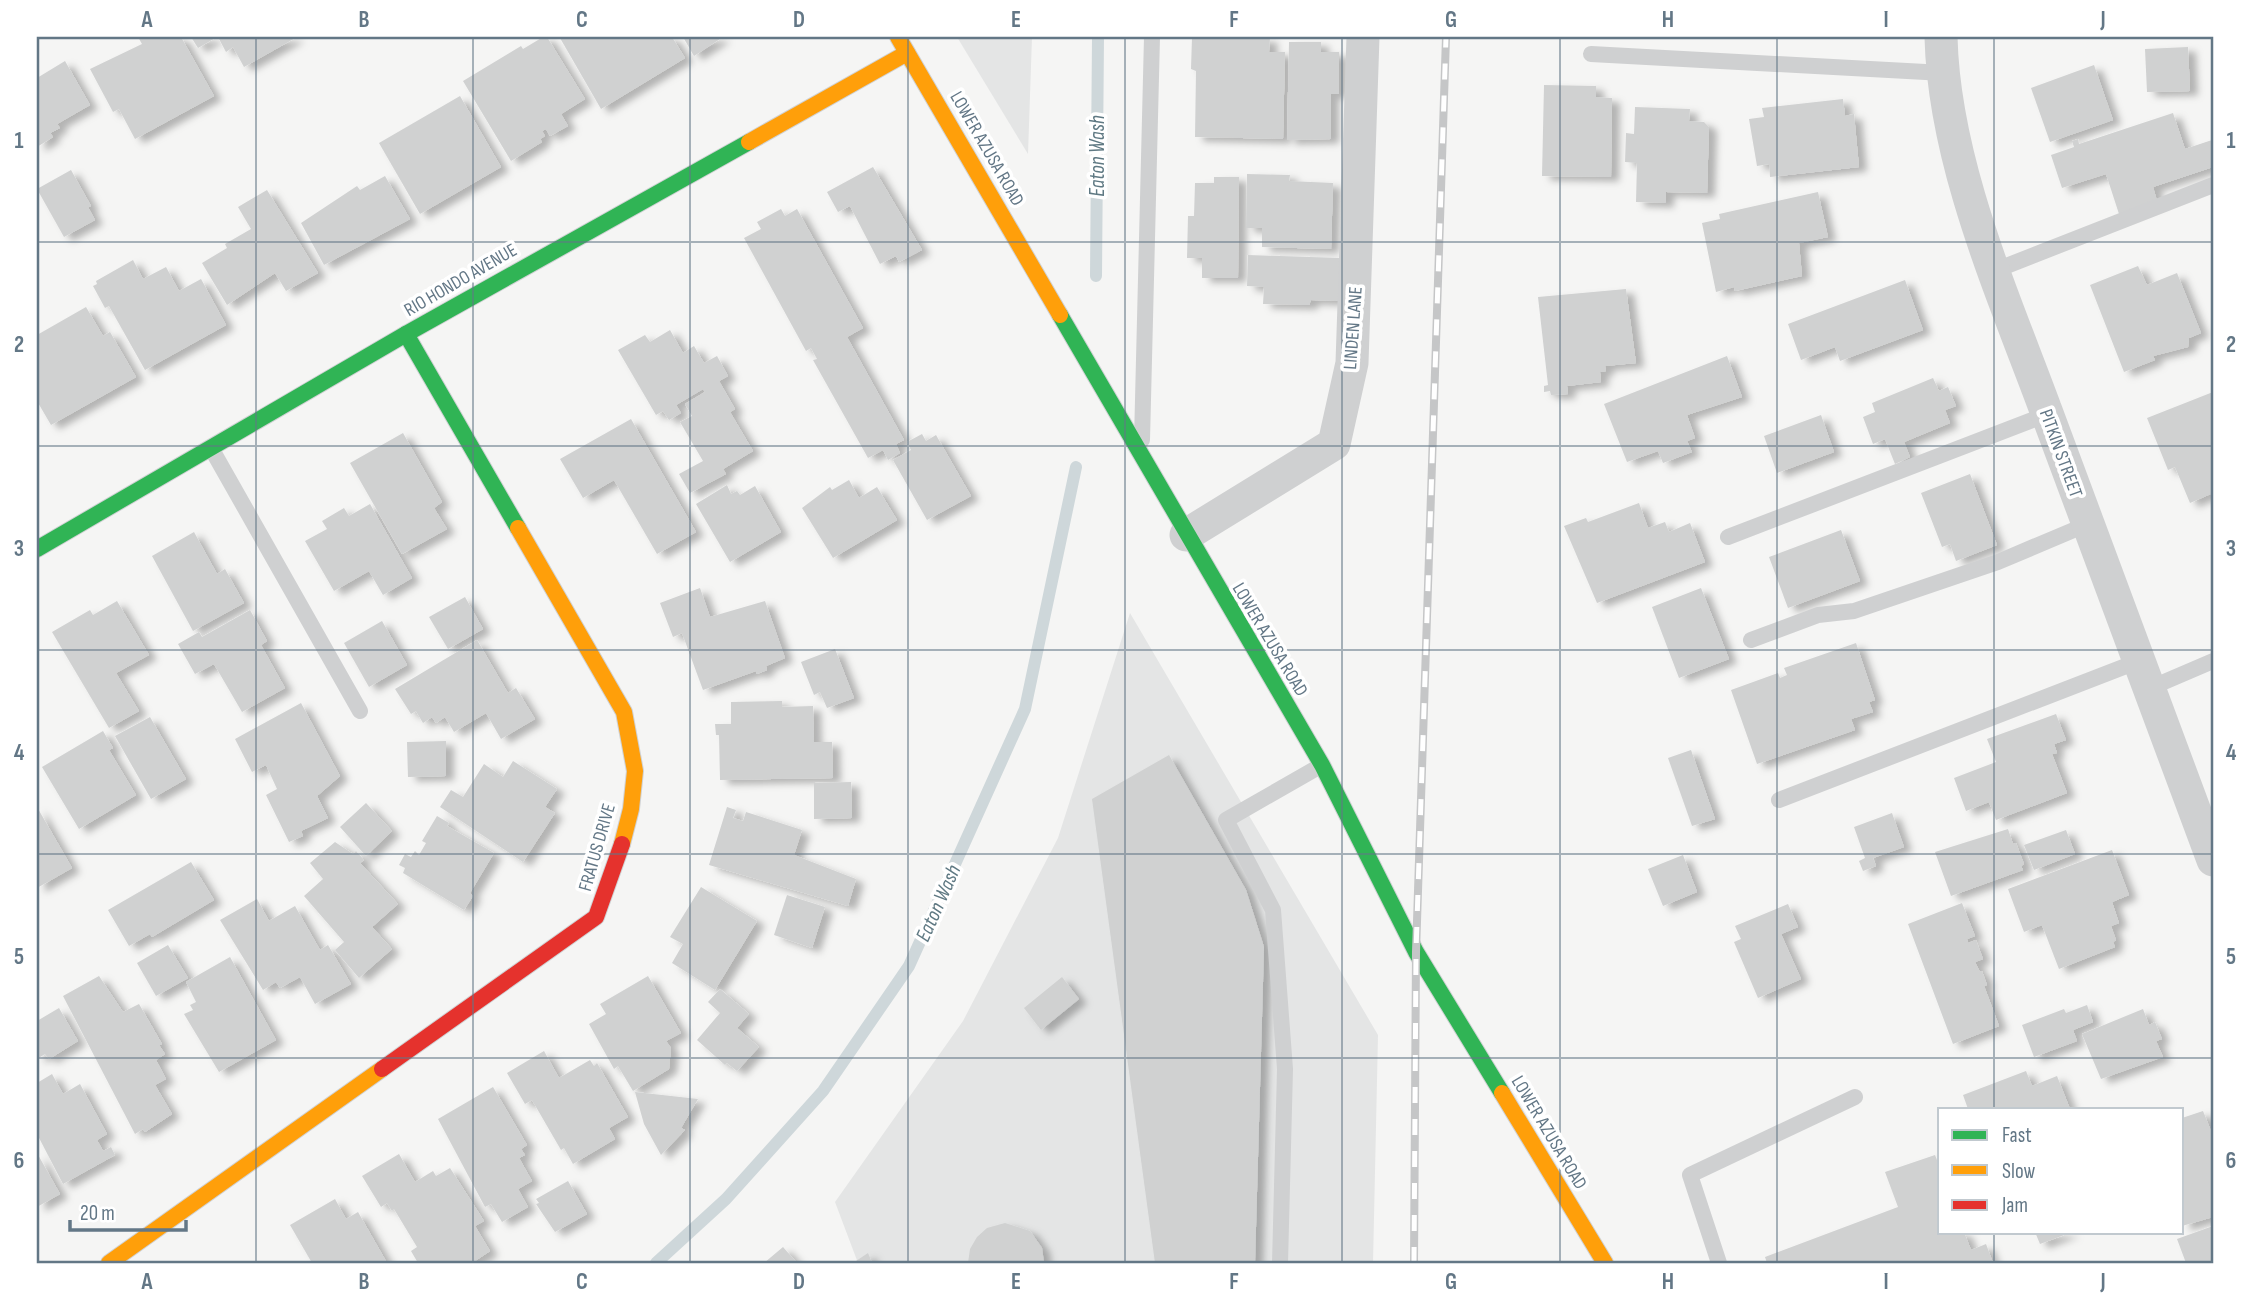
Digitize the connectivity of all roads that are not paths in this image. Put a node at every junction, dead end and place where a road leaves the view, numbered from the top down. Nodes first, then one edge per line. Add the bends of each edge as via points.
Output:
1 (898, 37) edge
2 (1152, 37) edge
3 (1363, 37) edge
4 (1941, 37) edge
5 (908, 53) junction
6 (1591, 54) dead end
7 (1944, 73) junction
8 (2213, 185) edge
9 (1996, 270) junction
10 (406, 334) junction
11 (2048, 414) junction
12 (211, 447) junction
13 (1142, 457) junction
14 (2088, 524) junction
15 (1186, 535) junction
16 (1728, 537) dead end
17 (37, 549) edge
18 (1751, 640) dead end
19 (2213, 661) edge
20 (2144, 675) junction
21 (360, 711) dead end
22 (1322, 765) junction
23 (1779, 800) dead end
24 (2213, 860) edge
25 (1855, 1097) dead end
26 (109, 1263) edge
27 (1280, 1263) edge
28 (1605, 1263) edge
29 (1719, 1263) edge

1 - 5 street, LOWER AZUSA ROAD
2 - 13 lane
3 - 15 street, LINDEN LANE via 1352,362 1334,444
4 - 7 street, PITKIN STREET
5 - 10 street, RIO HONDO AVENUE
5 - 13 street, LOWER AZUSA ROAD
6 - 7 lane
7 - 9 street, PITKIN STREET via 1951,124
8 - 9 lane
9 - 11 street, PITKIN STREET
10 - 12 street, RIO HONDO AVENUE
10 - 26 street, FRATUS DRIVE via 624,712 635,769 629,820 596,918
11 - 14 street, PITKIN STREET
11 - 16 lane
12 - 17 street, RIO HONDO AVENUE
12 - 21 lane
13 - 15 street, LOWER AZUSA ROAD
14 - 18 lane via 1998,562 1854,611 1818,615
14 - 20 street, PITKIN STREET
15 - 22 street, LOWER AZUSA ROAD
19 - 20 lane
20 - 23 lane
20 - 24 street, PITKIN STREET
22 - 27 lane via 1226,820 1273,910 1285,1069
22 - 28 street, LOWER AZUSA ROAD via 1416,952
25 - 29 lane via 1690,1175

